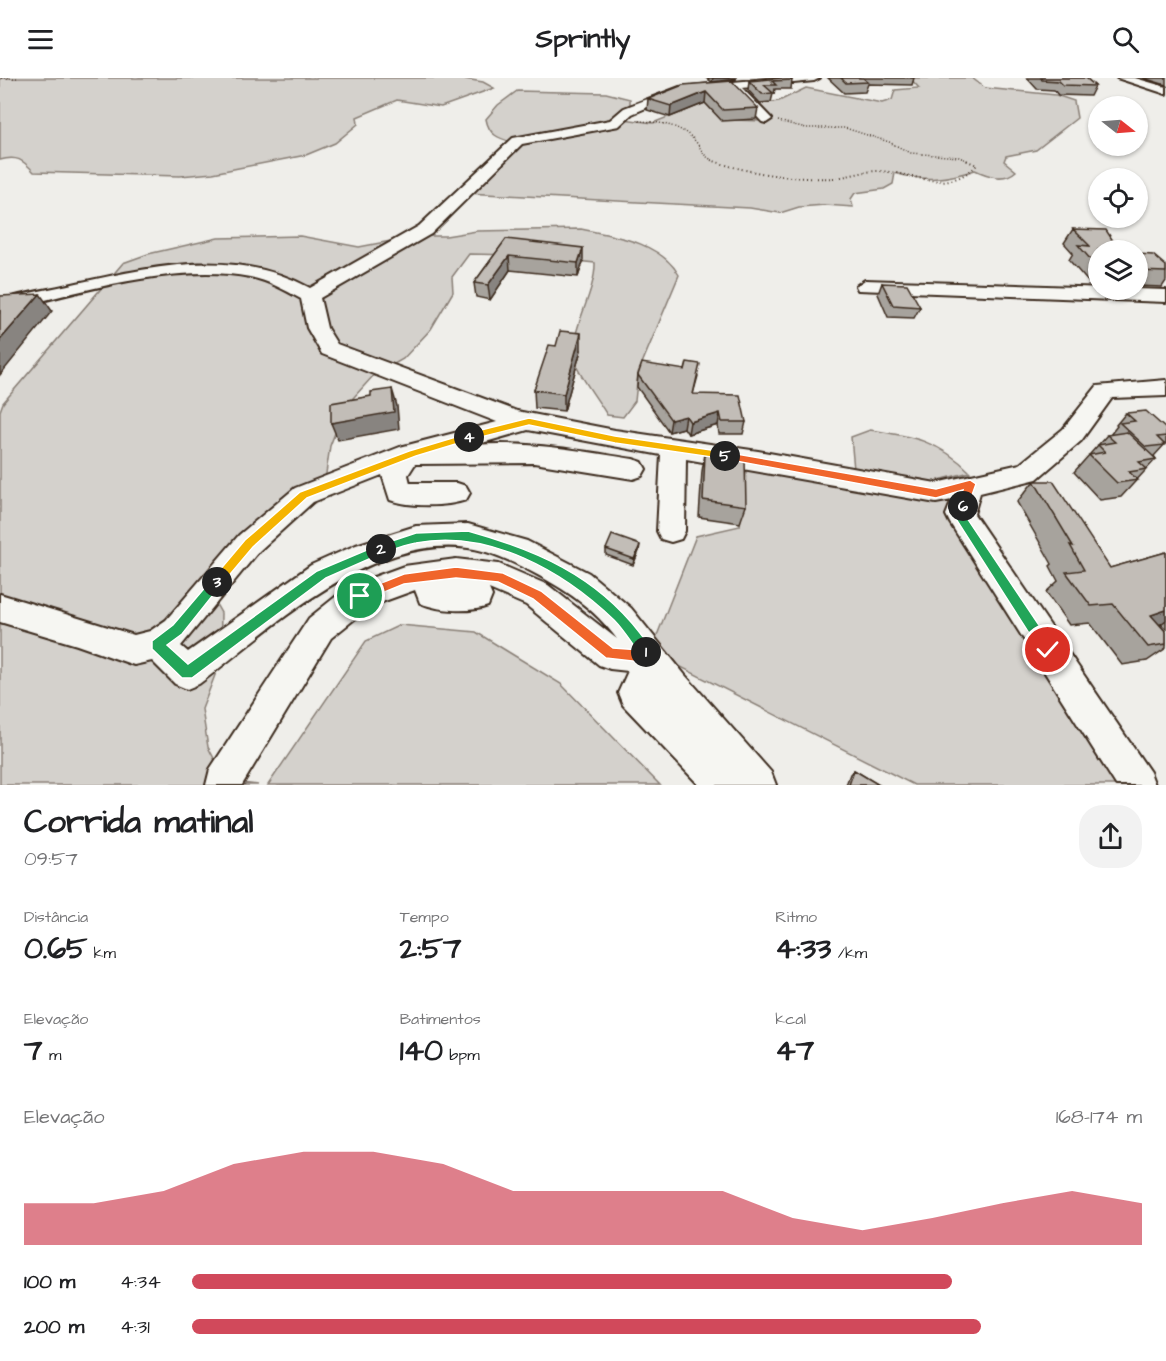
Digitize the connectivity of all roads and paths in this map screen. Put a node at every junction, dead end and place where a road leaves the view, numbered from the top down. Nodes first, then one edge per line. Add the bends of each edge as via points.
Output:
1 (1, 78) edge
2 (19, 78) edge
3 (814, 78) edge
4 (1123, 78) edge
5 (734, 85) junction
6 (1166, 91) edge
7 (621, 117) junction
8 (766, 119) joint
9 (865, 286) dead end
10 (310, 296) junction
11 (1166, 296) edge
12 (0, 306) edge
13 (1166, 388) edge
14 (529, 422) junction
15 (674, 448) junction
16 (409, 454) junction
17 (633, 469) dead end
18 (970, 484) junction
19 (457, 493) dead end
20 (671, 531) dead end
21 (428, 576) junction
22 (477, 596) dead end
23 (0, 608) edge
24 (157, 645) junction
25 (650, 657) junction
26 (223, 782) dead end
27 (724, 785) edge
28 (758, 785) edge
29 (1137, 785) edge

1 - 2 path
3 - 5 street
4 - 6 street
5 - 7 street via 679,90
5 - 8 street
7 - 8 path via 677,126 712,162 749,169 828,178 877,171 944,181 958,178 977,165 959,157 911,153 845,128 806,128
7 - 10 street via 614,123 518,141 425,230
9 - 11 street
10 - 12 street via 269,275 236,268 189,268 130,276
10 - 14 street via 317,328 329,349 447,396
13 - 18 street via 1105,391 1072,435 1028,472
14 - 15 street
14 - 16 street
15 - 18 street via 936,493
15 - 20 street
16 - 17 street via 429,458 545,454
16 - 19 street via 395,474 399,493
16 - 24 street via 304,495 249,543 177,630
18 - 29 street via 960,516
21 - 22 street via 431,594
21 - 25 street via 456,572 499,577 537,595 610,654
21 - 26 street via 404,579 360,596 320,628
23 - 24 street via 134,650
24 - 25 street via 187,673 321,574 416,538 468,536 517,550 579,582 620,618
25 - 27 street via 635,693
25 - 28 street

